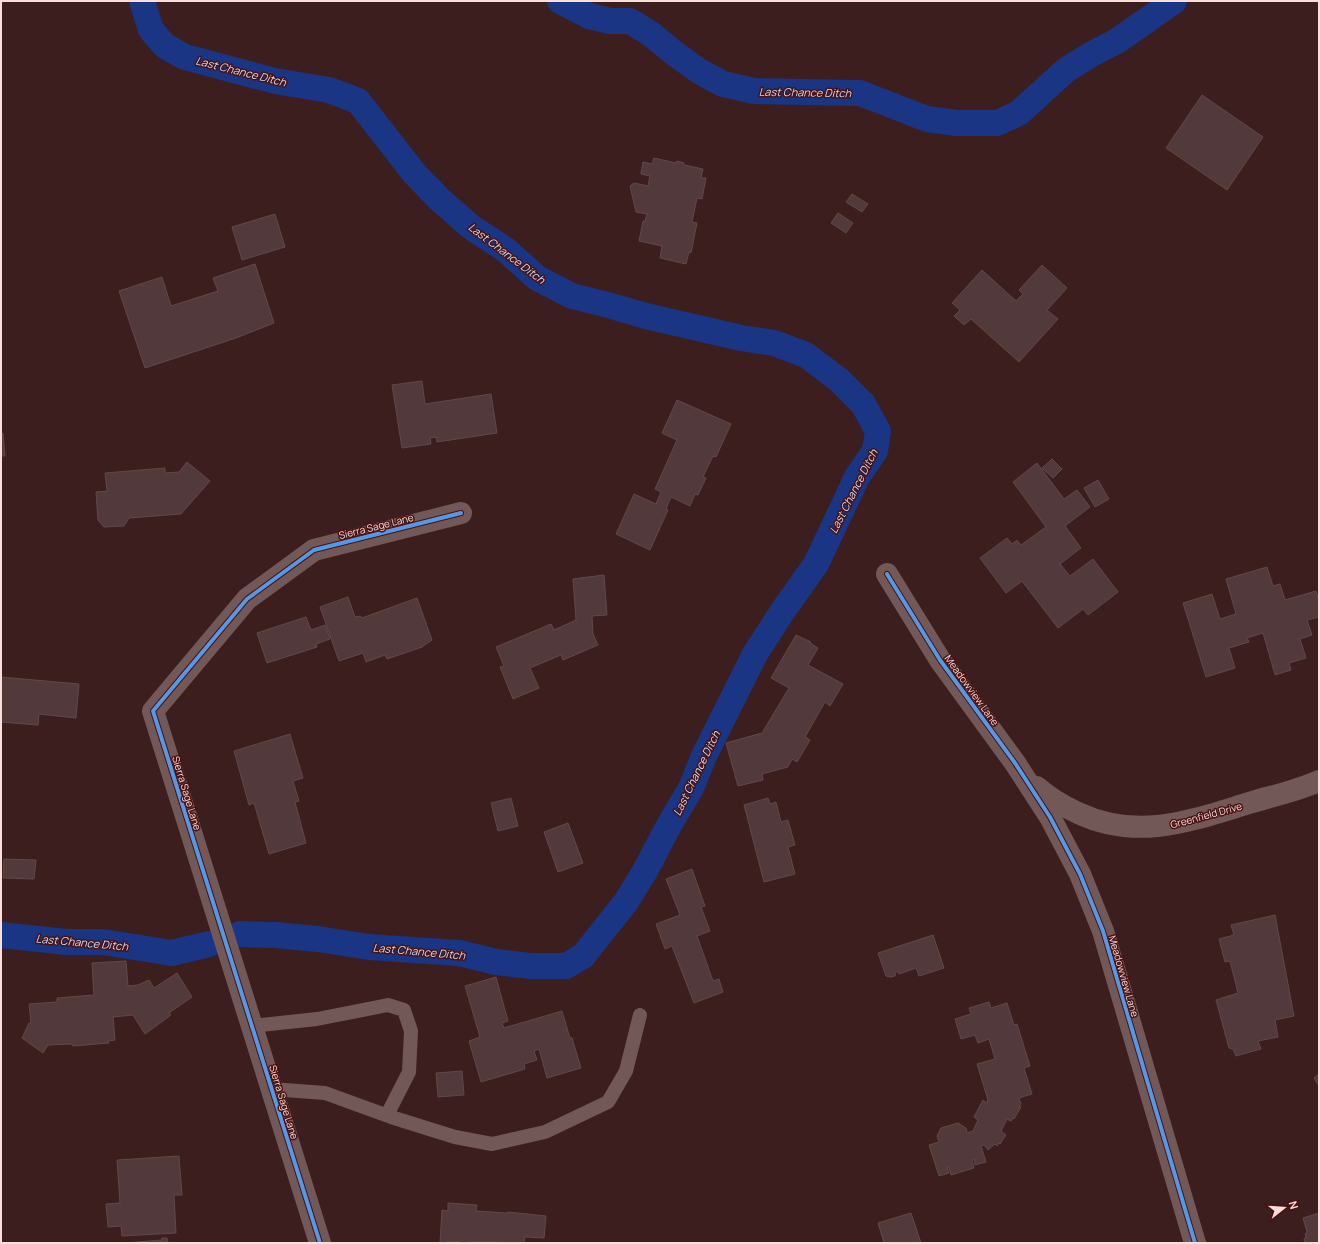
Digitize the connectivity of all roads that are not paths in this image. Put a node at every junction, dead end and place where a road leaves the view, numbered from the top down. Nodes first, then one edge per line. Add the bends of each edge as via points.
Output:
1 (461, 513) dead end
2 (887, 574) dead end
3 (1015, 763) junction
4 (1319, 781) edge
5 (640, 1015) dead end
6 (252, 1026) junction
7 (271, 1089) junction
8 (387, 1115) junction
9 (320, 1243) edge
10 (1195, 1243) edge

1 - 6 street, Sierra Sage Lane via 314,550 247,599 153,711
2 - 3 street, Meadowview Lane via 940,660
3 - 4 street, Greenfield Drive via 1043,793 1061,805 1090,818 1121,826 1153,827 1186,822
3 - 10 street, Meadowview Lane via 1053,823 1080,874 1103,931
5 - 8 lane via 626,1071 608,1102 545,1132 492,1144 455,1136
6 - 7 street, Sierra Sage Lane
6 - 8 lane via 317,1019 388,1005 404,1010 411,1031 409,1072
7 - 8 lane via 324,1093
7 - 9 street, Sierra Sage Lane

